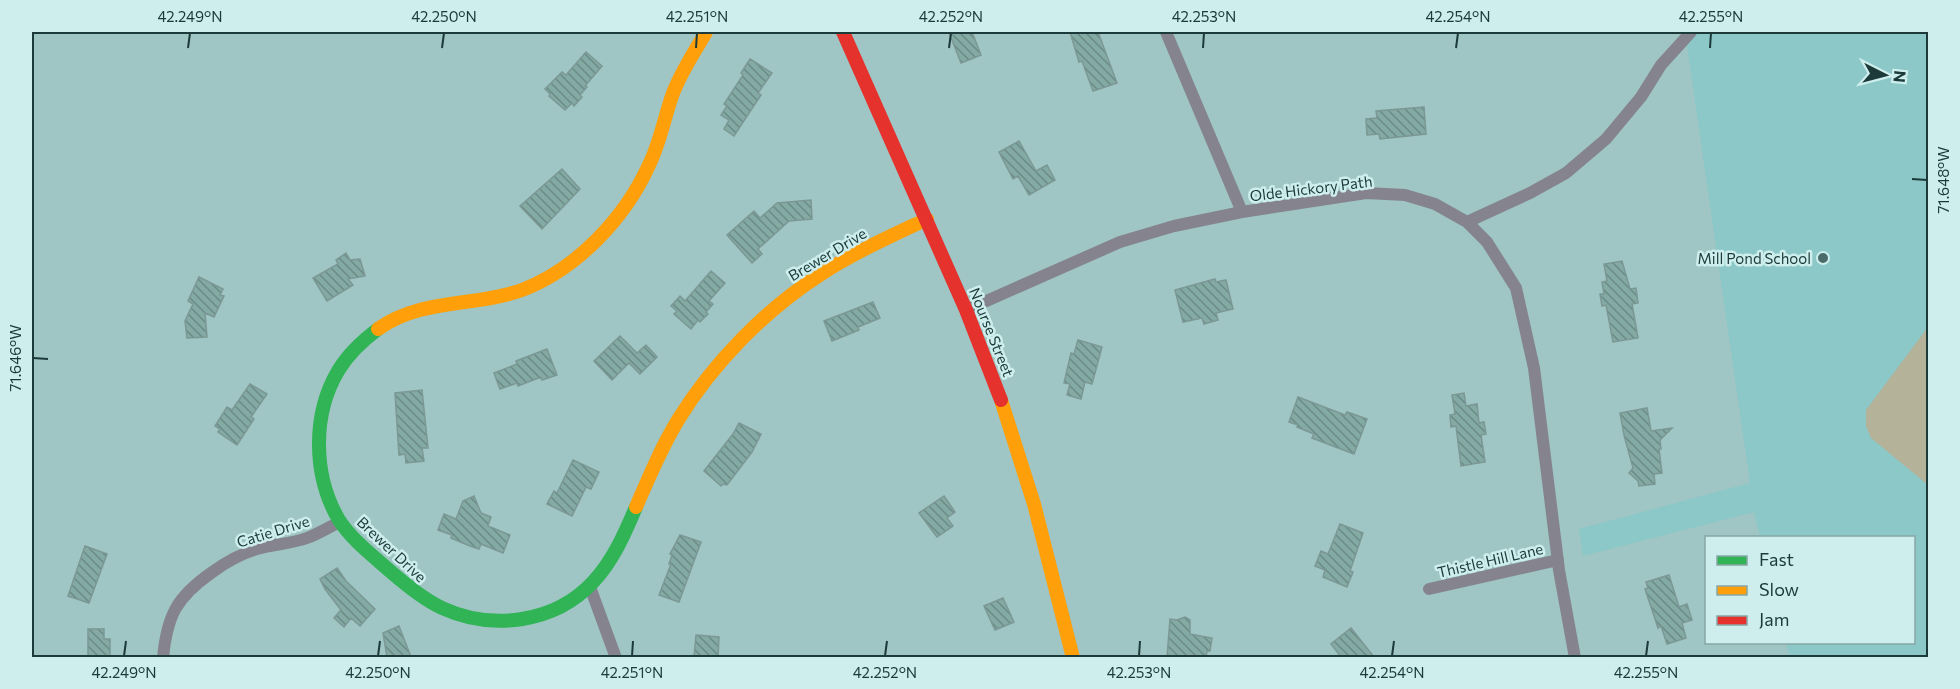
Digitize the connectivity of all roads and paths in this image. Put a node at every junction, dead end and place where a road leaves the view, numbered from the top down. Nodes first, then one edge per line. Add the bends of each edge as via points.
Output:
1 (706, 32) edge
2 (843, 32) edge
3 (1166, 32) edge
4 (1691, 32) edge
5 (1242, 212) junction
6 (927, 219) junction
7 (1467, 222) junction
8 (966, 310) junction
9 (340, 522) junction
10 (1558, 560) junction
11 (590, 588) junction
12 (1429, 589) dead end
13 (163, 657) edge
14 (616, 657) edge
15 (1073, 657) edge
16 (1575, 657) edge

1 - 9 street, Brewer Drive via 674,91 660,138 634,192 619,215 587,248 557,271 515,292 428,308 395,319 358,343 349,354 325,402 319,443 323,479
2 - 6 street, Nourse Street
3 - 5 street
4 - 7 street via 1606,139 1566,172
5 - 7 street, Olde Hickory Path via 1366,193 1405,195 1435,204
5 - 8 street, Olde Hickory Path via 1120,242
6 - 8 street, Nourse Street
6 - 11 street, Brewer Drive via 850,257 805,285 722,362 684,409 660,451 627,527
7 - 10 street, Olde Hickory Path via 1487,242 1516,288 1534,368
8 - 15 street, Nourse Street via 1013,432
9 - 11 street, Brewer Drive via 370,555 423,599 474,619 530,618 561,607
9 - 13 street, Catie Drive via 306,539 243,554 191,588 172,616
10 - 12 street, Thistle Hill Lane
10 - 16 street, Olde Hickory Path
11 - 14 street

